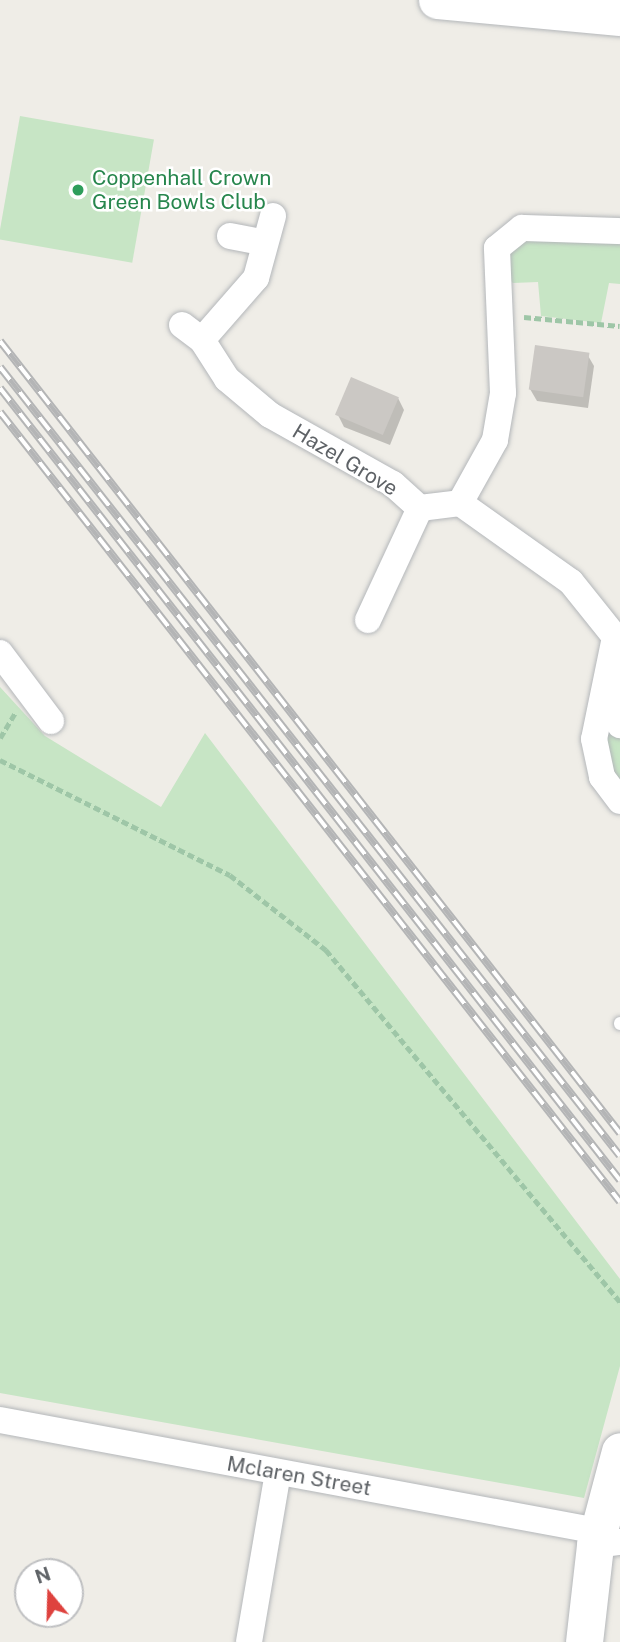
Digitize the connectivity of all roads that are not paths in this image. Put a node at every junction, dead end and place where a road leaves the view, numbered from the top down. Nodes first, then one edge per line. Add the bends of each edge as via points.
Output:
1 (437, 0) edge
2 (620, 17) edge
3 (274, 216) dead end
4 (620, 231) edge
5 (230, 236) dead end
6 (262, 242) junction
7 (460, 503) junction
8 (420, 508) junction
9 (368, 620) dead end
10 (617, 635) edge
11 (3, 662) edge
12 (611, 680) junction
13 (51, 721) dead end
14 (620, 725) edge
15 (620, 801) edge
16 (0, 1420) edge
17 (620, 1451) edge
18 (278, 1472) junction
19 (604, 1539) edge
20 (249, 1642) edge
21 (584, 1642) edge

1 - 2 main road
3 - 6 street, Hazel Grove
4 - 7 street via 522,228 507,234 497,248 503,393 495,440
5 - 6 street
6 - 8 street, Hazel Grove via 256,278 192,333 227,379 270,415 393,484
7 - 8 street, Hazel Grove
7 - 10 street via 571,582
8 - 9 street
10 - 12 street
11 - 13 street
12 - 14 street
12 - 15 street via 594,739 602,777
16 - 18 street, Mclaren Street
17 - 19 main road
18 - 19 street, Mclaren Street
18 - 20 street
19 - 21 main road

